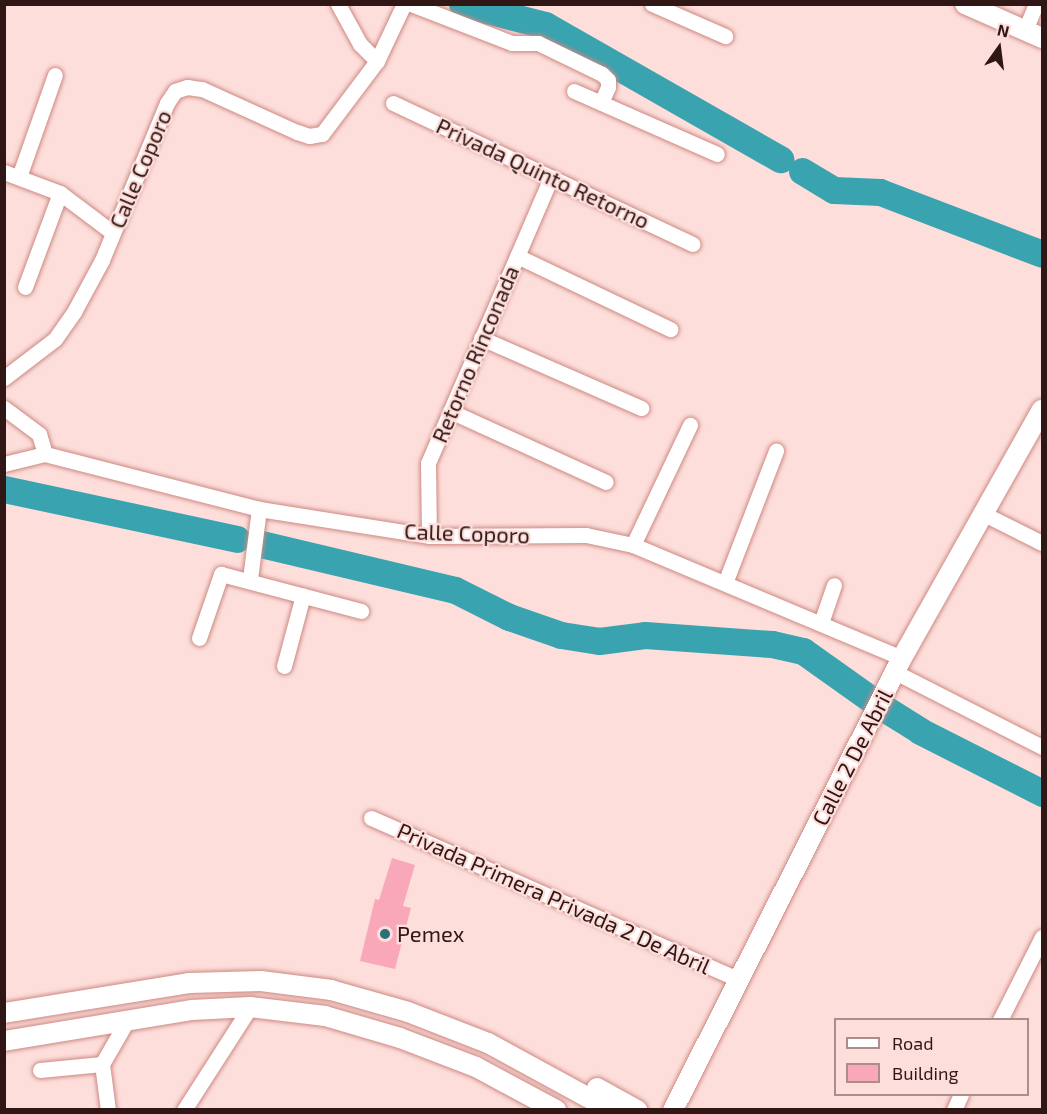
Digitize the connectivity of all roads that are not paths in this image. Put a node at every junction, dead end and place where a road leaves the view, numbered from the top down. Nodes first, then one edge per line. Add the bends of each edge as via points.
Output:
1 (338, 4) edge
2 (404, 4) edge
3 (411, 4) edge
4 (652, 4) edge
5 (965, 4) edge
6 (1036, 4) edge
7 (1034, 34) edge
8 (725, 36) dead end
9 (377, 62) junction
10 (56, 75) dead end
11 (574, 90) dead end
12 (393, 103) dead end
13 (601, 103) junction
14 (717, 154) dead end
15 (12, 174) edge
16 (551, 177) junction
17 (60, 193) junction
18 (113, 233) junction
19 (693, 244) dead end
20 (517, 255) junction
21 (25, 286) dead end
22 (670, 329) dead end
23 (481, 338) junction
24 (4, 378) edge
25 (4, 408) edge
26 (641, 408) dead end
27 (1042, 410) edge
28 (450, 411) junction
29 (690, 425) dead end
30 (776, 451) dead end
31 (45, 454) junction
32 (4, 464) edge
33 (606, 482) dead end
34 (259, 509) junction
35 (984, 514) junction
36 (429, 536) junction
37 (1042, 543) edge
38 (633, 545) junction
39 (250, 579) junction
40 (725, 584) junction
41 (834, 585) dead end
42 (303, 595) junction
43 (361, 611) dead end
44 (821, 623) junction
45 (199, 638) dead end
46 (899, 665) junction
47 (284, 666) dead end
48 (1042, 747) edge
49 (371, 818) dead end
50 (1042, 937) edge
51 (736, 980) junction
52 (250, 1007) junction
53 (4, 1013) edge
54 (1001, 1018) edge
55 (128, 1019) junction
56 (4, 1041) edge
57 (488, 1043) junction
58 (102, 1064) junction
59 (40, 1070) dead end
60 (961, 1096) edge
61 (108, 1110) edge
62 (184, 1110) edge
63 (555, 1110) edge
64 (611, 1110) edge
65 (637, 1110) edge
66 (661, 1110) edge
67 (673, 1110) edge
68 (954, 1110) edge

1 - 9 street via 360,44
2 - 9 street, Calle Coporo
3 - 13 street via 512,43 538,43 608,80
4 - 8 street
5 - 7 main road
6 - 7 street
9 - 18 street, Calle Coporo via 322,134 309,136 201,89 187,87 175,91 166,103
10 - 15 street
11 - 13 street
12 - 16 street, Privada Quinto Retorno
13 - 14 street
15 - 17 street
16 - 19 street, Privada Quinto Retorno
16 - 20 street, Retorno Rinconada
17 - 18 street
17 - 21 street
18 - 24 street, Calle Coporo via 75,310 55,339
20 - 22 street
20 - 23 street, Retorno Rinconada
23 - 26 street
23 - 28 street, Retorno Rinconada
25 - 31 street via 39,434
27 - 35 main road, Calle 2 De Abril
28 - 33 street
28 - 36 street, Retorno Rinconada via 427,471
29 - 38 street
30 - 40 street
31 - 32 street
31 - 34 street, Calle Coporo
34 - 36 street, Calle Coporo
34 - 39 street
35 - 37 street
35 - 46 main road, Calle 2 De Abril
36 - 38 street, Calle Coporo via 586,534
38 - 40 street, Calle Coporo
39 - 42 street
39 - 45 street via 221,574
40 - 44 street, Calle Coporo
41 - 44 street
42 - 43 street
42 - 47 street
44 - 46 street, Calle Coporo
46 - 48 street, Calle Coporo
46 - 51 main road, Calle 2 De Abril
49 - 51 street, Privada Primera Privada 2 De Abril
50 - 54 street
51 - 66 main road via 708,1013
51 - 67 main road, Calle 2 De Abril
52 - 55 main road
52 - 62 street
52 - 63 main road via 326,1016 400,1038 476,1067
53 - 57 main road via 189,983 261,981 331,990 408,1012
55 - 56 main road
55 - 58 street
57 - 64 main road
57 - 65 main road via 581,1079
58 - 59 street
58 - 61 street
60 - 68 street

